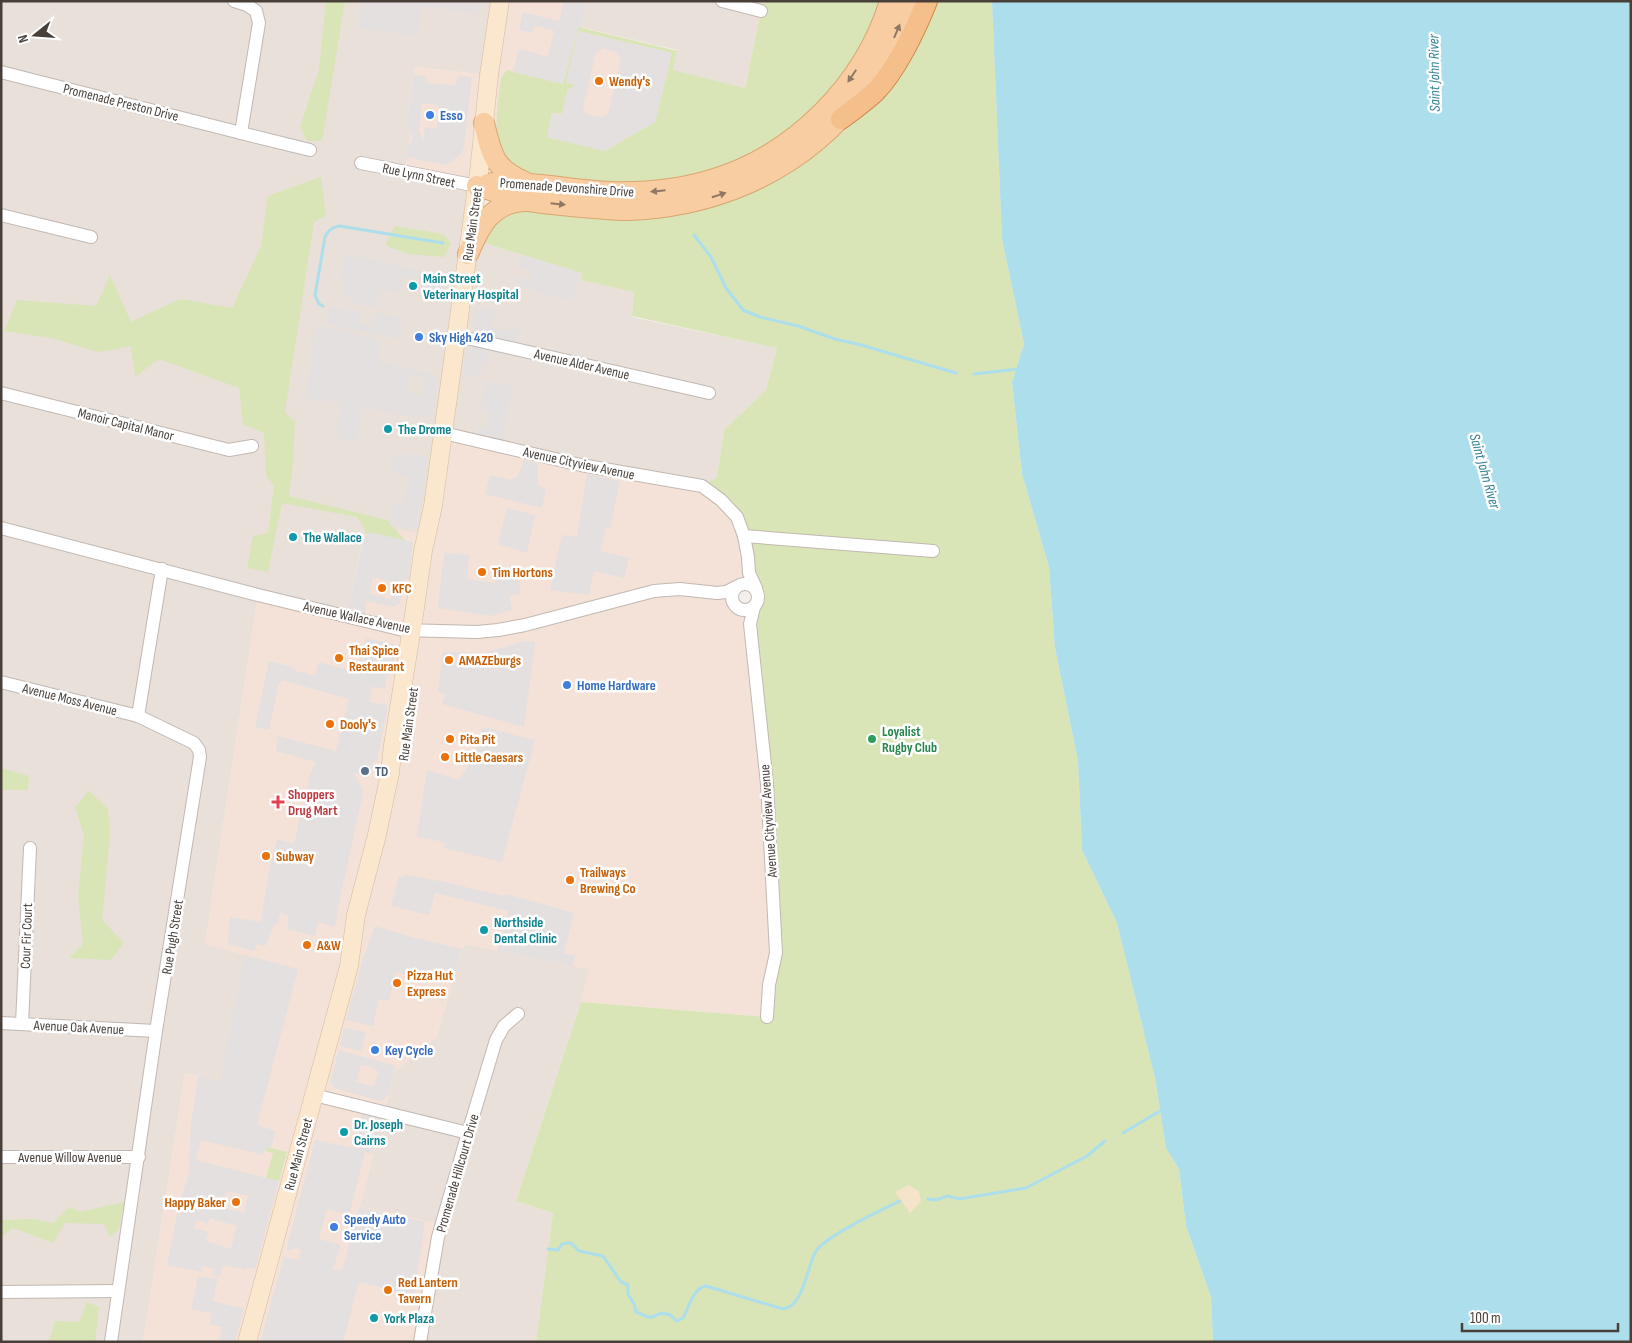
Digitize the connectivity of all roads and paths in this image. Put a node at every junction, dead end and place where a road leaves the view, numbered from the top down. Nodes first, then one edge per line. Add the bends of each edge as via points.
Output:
1 (234, 1) edge
2 (500, 1) edge
3 (722, 1) edge
4 (890, 1) edge
5 (907, 1) edge
6 (927, 1) edge
7 (761, 11) dead end
8 (1, 72) edge
9 (841, 119) junction
10 (484, 123) junction
11 (241, 133) junction
12 (310, 150) dead end
13 (361, 163) dead end
14 (477, 186) junction
15 (528, 192) junction
16 (1, 215) edge
17 (91, 237) dead end
18 (468, 254) junction
19 (457, 334) junction
20 (1, 393) edge
21 (709, 393) dead end
22 (443, 433) junction
23 (252, 446) dead end
24 (1, 528) edge
25 (744, 536) junction
26 (933, 551) dead end
27 (162, 569) junction
28 (748, 573) junction
29 (738, 585) junction
30 (756, 588) junction
31 (717, 593) junction
32 (736, 606) junction
33 (754, 607) junction
34 (750, 624) junction
35 (417, 630) junction
36 (1, 682) edge
37 (138, 716) junction
38 (30, 848) dead end
39 (518, 1014) dead end
40 (766, 1017) dead end
41 (1, 1023) edge
42 (22, 1024) junction
43 (156, 1031) junction
44 (314, 1095) junction
45 (468, 1133) junction
46 (1, 1156) edge
47 (139, 1157) junction
48 (118, 1291) junction
49 (1, 1292) edge
50 (111, 1342) edge
51 (247, 1342) edge
52 (420, 1342) edge

1 - 11 street via 256,11 259,23
2 - 10 main road, Rue Main Street
3 - 7 street
4 -> 15 main road, Promenade Devonshire Drive via 864,59 833,101 788,142 758,160 712,180 659,191
9 -> 5 main road, Promenade Devonshire Drive via 874,76 898,31
6 - 9 highway via 915,30 889,74 876,90
8 - 11 street, Promenade Preston Drive
15 -> 9 main road, Promenade Devonshire Drive via 612,210 655,209 716,197 741,188 784,165 818,141
10 - 14 main road, Rue Main Street
10 - 15 main road via 497,163
11 - 12 street, Promenade Preston Drive
13 - 14 street, Rue Lynn Street
14 - 15 main road, Promenade Devonshire Drive
14 - 18 main road, Rue Main Street
15 - 18 main road via 490,215 478,231
16 - 17 street
18 - 19 main road, Rue Main Street
19 - 21 street, Avenue Alder Avenue
19 - 22 main road, Rue Main Street
20 - 23 street, Manoir Capital Manor via 229,450
22 - 25 street, Avenue Cityview Avenue via 580,466 702,486 737,517
22 - 35 main road, Rue Main Street via 423,551
24 - 27 street, Avenue Wallace Avenue
25 - 26 street
25 - 28 street, Avenue Cityview Avenue
27 - 35 street, Avenue Wallace Avenue via 371,623
27 - 37 street
28 - 29 street
28 - 30 street, Avenue Cityview Avenue
29 - 30 street via 748,584
29 - 31 street, Avenue Wallace Avenue
29 - 32 street via 732,594
30 - 33 street via 759,600
31 - 32 street, Avenue Wallace Avenue
31 - 35 street, Avenue Wallace Avenue via 667,589 498,630
32 - 33 street via 747,610
32 - 34 street, Avenue Cityview Avenue
33 - 34 street, Avenue Cityview Avenue
34 - 40 street, Avenue Cityview Avenue via 767,784 776,952
35 - 44 main road, Rue Main Street via 399,780 361,942 349,966
36 - 37 street, Avenue Moss Avenue
37 - 43 street, Rue Pugh Street via 191,741 200,754
38 - 42 street, Cour Fir Court
39 - 45 street, Promenade Hillcourt Drive via 504,1026 496,1040
41 - 42 street, Avenue Oak Avenue
42 - 43 street, Avenue Oak Avenue
43 - 47 street, Rue Pugh Street
44 - 45 street
44 - 51 main road, Rue Main Street
45 - 52 street, Promenade Hillcourt Drive via 438,1237
46 - 47 street, Avenue Willow Avenue
47 - 48 street, Rue Pugh Street
48 - 49 street
48 - 50 street, Rue Pugh Street

